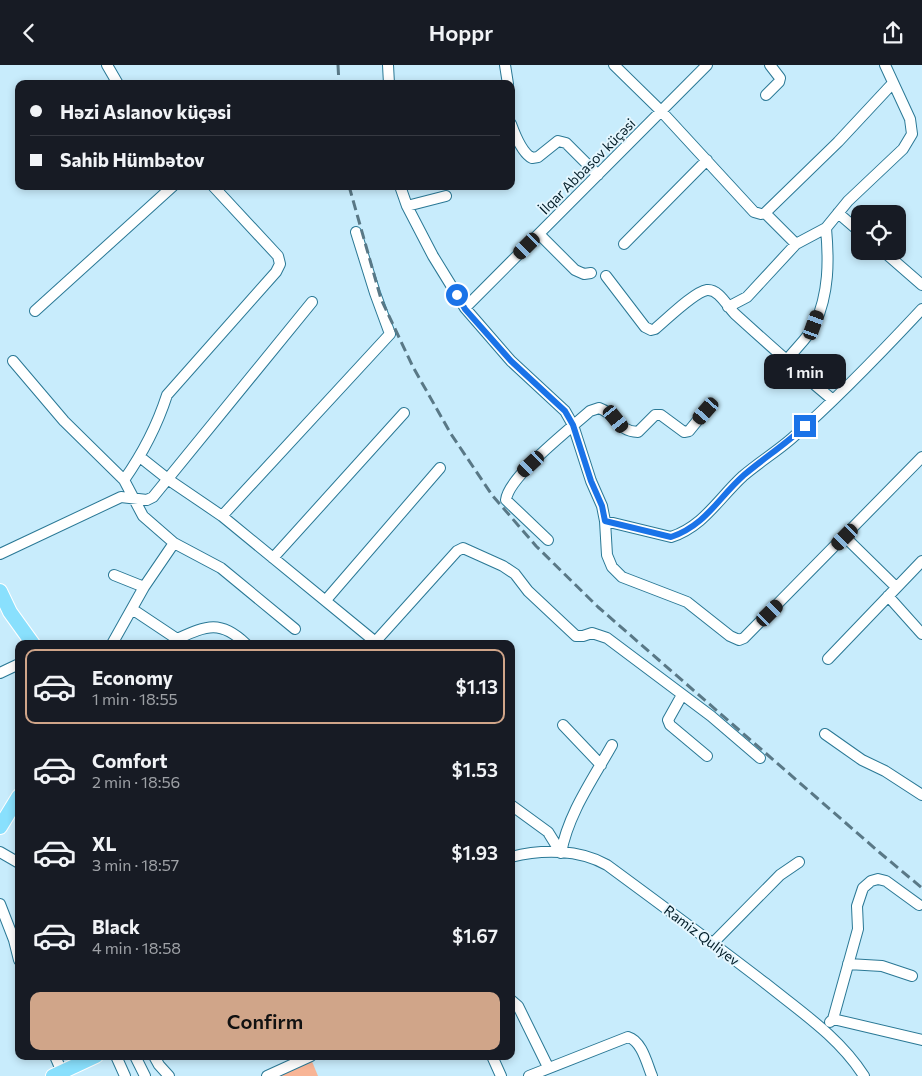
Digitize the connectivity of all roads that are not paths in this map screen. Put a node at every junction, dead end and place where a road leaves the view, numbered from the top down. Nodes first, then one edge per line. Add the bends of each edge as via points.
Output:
1 (107, 65) edge
2 (388, 65) edge
3 (505, 65) edge
4 (614, 65) edge
5 (707, 65) edge
6 (770, 65) edge
7 (885, 65) edge
8 (116, 80) edge
9 (389, 80) edge
10 (507, 80) edge
11 (894, 83) junction
12 (766, 95) dead end
13 (661, 111) junction
14 (515, 134) edge
15 (707, 160) junction
16 (598, 175) junction
17 (169, 190) edge
18 (217, 190) edge
19 (401, 190) edge
20 (446, 196) dead end
21 (407, 206) junction
22 (765, 213) junction
23 (838, 213) junction
24 (851, 224) edge
25 (826, 228) junction
26 (356, 232) dead end
27 (539, 234) junction
28 (624, 244) dead end
29 (796, 244) junction
30 (893, 260) edge
31 (591, 273) dead end
32 (606, 276) dead end
33 (922, 285) edge
34 (312, 302) dead end
35 (728, 307) junction
36 (465, 309) junction
37 (922, 309) edge
38 (35, 311) dead end
39 (13, 361) dead end
40 (786, 361) junction
41 (833, 399) junction
42 (706, 411) dead end
43 (404, 413) dead end
44 (573, 425) junction
45 (140, 457) junction
46 (922, 457) edge
47 (440, 468) dead end
48 (124, 480) junction
49 (169, 480) junction
50 (134, 498) junction
51 (222, 516) junction
52 (605, 521) junction
53 (845, 537) junction
54 (548, 541) dead end
55 (174, 543) junction
56 (0, 553) edge
57 (273, 557) junction
58 (922, 561) edge
59 (114, 575) dead end
60 (144, 587) junction
61 (896, 587) junction
62 (0, 591) edge
63 (888, 596) junction
64 (326, 600) junction
65 (132, 609) junction
66 (5, 612) edge
67 (295, 629) dead end
68 (922, 634) edge
69 (19, 640) edge
70 (30, 640) edge
71 (114, 640) edge
72 (175, 640) edge
73 (178, 640) edge
74 (242, 640) edge
75 (375, 640) edge
76 (379, 640) edge
77 (828, 659) dead end
78 (15, 666) edge
79 (0, 673) edge
80 (682, 695) junction
81 (563, 725) dead end
82 (825, 734) dead end
83 (612, 745) dead end
84 (707, 756) dead end
85 (760, 757) dead end
86 (601, 765) junction
87 (922, 795) edge
88 (15, 803) edge
89 (515, 808) edge
90 (0, 827) edge
91 (0, 852) edge
92 (561, 853) junction
93 (515, 856) edge
94 (15, 861) edge
95 (799, 862) dead end
96 (0, 904) edge
97 (919, 905) dead end
98 (713, 943) junction
99 (15, 948) edge
100 (848, 964) junction
101 (912, 976) dead end
102 (515, 1004) edge
103 (833, 1019) junction
104 (823, 1029) junction
105 (922, 1040) edge
106 (55, 1060) edge
107 (87, 1060) edge
108 (118, 1060) edge
109 (137, 1060) edge
110 (156, 1060) edge
111 (302, 1060) edge
112 (494, 1060) edge
113 (548, 1067) junction
114 (57, 1074) edge
115 (125, 1076) edge
116 (145, 1076) edge
117 (169, 1076) edge
118 (267, 1076) edge
119 (501, 1076) edge
120 (529, 1076) edge
121 (652, 1076) edge
122 (864, 1076) edge

1 - 8 street
2 - 9 street
3 - 10 street
4 - 13 street
5 - 13 street, İlqar Abbasov küçəsi
6 - 12 street via 780,78
7 - 11 street
11 - 22 street
11 - 23 street via 910,119 912,134 903,149
13 - 15 street
13 - 16 street, İlqar Abbasov küçəsi
14 - 16 street via 532,159 558,141 566,143
15 - 22 street via 754,212
15 - 28 street
16 - 27 street, İlqar Abbasov küçəsi
17 - 38 street
18 - 45 street via 278,256 280,264 167,395 160,419
19 - 21 street
20 - 21 street
21 - 36 street
22 - 29 street
23 - 24 street
23 - 25 street
25 - 29 street
25 - 40 street via 829,255 825,295 814,325
26 - 51 street via 390,334
27 - 31 street via 575,270 584,275
27 - 36 street, İlqar Abbasov küçəsi
29 - 35 street via 747,297
30 - 33 street
32 - 35 street via 645,327 651,330 698,293 708,290 718,294
34 - 49 street
35 - 40 street
36 - 44 street via 511,361 565,411
37 - 41 street
39 - 48 street via 64,421
40 - 41 street
41 - 52 street via 791,439 743,476 698,524 682,534 671,537
42 - 44 street via 689,431 684,432 661,415 655,415 638,431 629,431 610,411 599,407
43 - 57 street
44 - 52 street
44 - 54 street via 517,477 507,493 506,500
45 - 48 street
45 - 49 street
46 - 53 street
47 - 64 street
48 - 50 street
49 - 50 street via 153,497 147,500
49 - 51 street
50 - 55 street via 143,516
50 - 56 street via 121,497 111,501
51 - 57 street
52 - 53 street via 607,555 612,567 622,577 687,602 739,640
53 - 61 street
55 - 60 street
55 - 67 street via 221,568
57 - 64 street
58 - 61 street
59 - 60 street
60 - 65 street
61 - 63 street
62 - 66 main road
63 - 68 street
63 - 77 street
64 - 75 street
65 - 71 street
65 - 72 street
66 - 69 main road
66 - 70 main road
73 - 74 street via 205,627 224,629
76 - 80 street via 457,551 463,549 515,574 528,591 576,636 592,633 607,638
78 - 79 street
80 - 84 street via 668,720 670,725
80 - 85 street
81 - 86 street
82 - 87 street
83 - 86 street
86 - 92 street via 571,820
88 - 90 main road
89 - 92 street via 548,832
91 - 94 street
92 - 93 street, Ramiz Quliyev
92 - 98 street, Ramiz Quliyev via 581,853 607,865
95 - 98 street via 780,875
96 - 99 street
97 - 100 street via 886,881 871,881 860,894 858,929
98 - 104 street, Ramiz Quliyev
100 - 101 street via 882,966
100 - 103 street
102 - 113 street
103 - 104 street
103 - 105 street
104 - 122 street, Ramiz Quliyev via 847,1052
106 - 114 street
107 - 114 main road
108 - 115 street
109 - 116 street
110 - 117 street
111 - 118 street
112 - 119 street
113 - 120 street
113 - 121 street via 628,1037 638,1044

